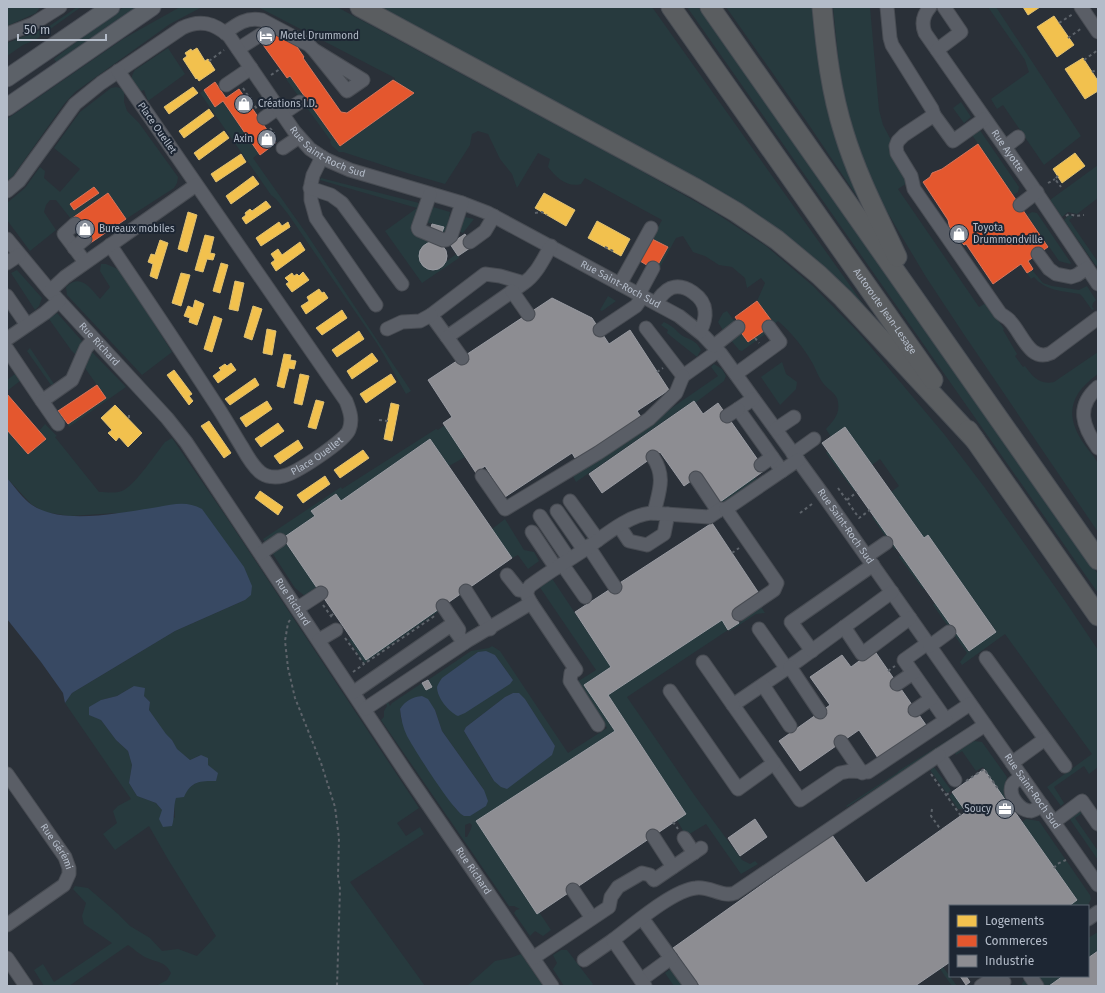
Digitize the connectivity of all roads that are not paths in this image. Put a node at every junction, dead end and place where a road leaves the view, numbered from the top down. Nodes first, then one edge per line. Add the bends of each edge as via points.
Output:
1 (58, 7) edge
2 (111, 7) edge
3 (152, 7) edge
4 (360, 7) edge
5 (671, 7) edge
6 (710, 7) edge
7 (822, 7) edge
8 (887, 7) edge
9 (944, 7) edge
10 (1081, 7) edge
11 (927, 11) edge
12 (267, 31) junction
13 (1098, 32) edge
14 (225, 33) junction
15 (7, 34) edge
16 (236, 46) junction
17 (314, 50) dead end
18 (937, 50) junction
19 (251, 68) junction
20 (118, 71) junction
21 (7, 78) edge
22 (226, 85) dead end
23 (300, 102) dead end
24 (7, 107) edge
25 (280, 111) junction
26 (934, 115) junction
27 (264, 118) road end
28 (984, 119) junction
29 (299, 137) junction
30 (1018, 137) dead end
31 (1005, 147) junction
32 (283, 148) dead end
33 (322, 158) junction
34 (196, 185) junction
35 (310, 188) junction
36 (7, 191) edge
37 (1036, 192) junction
38 (430, 194) junction
39 (462, 203) junction
40 (1020, 205) dead end
41 (494, 216) junction
42 (75, 224) dead end
43 (651, 228) dead end
44 (7, 239) edge
45 (85, 239) dead end
46 (470, 242) dead end
47 (110, 245) junction
48 (551, 246) junction
49 (74, 248) junction
50 (1038, 254) dead end
51 (19, 255) junction
52 (85, 262) junction
53 (7, 263) edge
54 (653, 268) dead end
55 (1094, 276) edge
56 (524, 283) junction
57 (402, 284) dead end
58 (620, 284) junction
59 (50, 291) junction
60 (512, 291) junction
61 (641, 295) junction
62 (7, 296) edge
63 (59, 301) junction
64 (656, 303) junction
65 (919, 303) junction
66 (376, 305) dead end
67 (528, 314) dead end
68 (431, 315) junction
69 (1098, 318) edge
70 (27, 325) junction
71 (738, 327) dead end
72 (769, 327) dead end
73 (387, 328) dead end
74 (646, 328) dead end
75 (600, 330) dead end
76 (700, 332) junction
77 (447, 337) junction
78 (7, 339) edge
79 (94, 339) junction
80 (716, 348) junction
81 (7, 349) edge
82 (462, 358) dead end
83 (736, 374) junction
84 (683, 376) junction
85 (1098, 387) edge
86 (753, 399) junction
87 (42, 401) junction
88 (738, 409) junction
89 (727, 416) dead end
90 (794, 417) dead end
91 (58, 424) dead end
92 (776, 429) junction
93 (814, 439) dead end
94 (975, 440) junction
95 (1098, 448) edge
96 (653, 457) dead end
97 (772, 457) junction
98 (796, 457) junction
99 (782, 471) junction
100 (762, 474) junction
101 (482, 476) dead end
102 (696, 478) dead end
103 (570, 501) dead end
104 (722, 510) junction
105 (557, 511) dead end
106 (654, 513) junction
107 (668, 514) junction
108 (540, 516) dead end
109 (619, 526) junction
110 (532, 532) dead end
111 (280, 540) dead end
112 (886, 543) dead end
113 (590, 545) junction
114 (261, 553) junction
115 (1098, 560) edge
116 (870, 561) junction
117 (562, 564) junction
118 (507, 575) dead end
119 (615, 586) dead end
120 (466, 591) dead end
121 (892, 592) junction
122 (321, 597) road end
123 (529, 597) junction
124 (585, 597) dead end
125 (297, 607) junction
126 (442, 609) road end
127 (739, 614) dead end
128 (1098, 616) edge
129 (910, 618) junction
130 (338, 628) road end
131 (490, 628) junction
132 (844, 628) junction
133 (759, 629) dead end
134 (949, 632) dead end
135 (319, 640) junction
136 (465, 642) junction
137 (929, 644) junction
138 (812, 651) junction
139 (986, 658) dead end
140 (703, 662) dead end
141 (788, 668) junction
142 (913, 674) junction
143 (897, 684) dead end
144 (763, 685) junction
145 (670, 691) dead end
146 (354, 692) junction
147 (931, 699) junction
148 (970, 704) junction
149 (733, 705) junction
150 (365, 709) junction
151 (915, 710) dead end
152 (820, 712) dead end
153 (946, 720) junction
154 (598, 724) dead end
155 (985, 725) junction
156 (790, 726) dead end
157 (1045, 739) junction
158 (841, 742) dead end
159 (939, 755) junction
160 (1012, 763) junction
161 (774, 764) junction
162 (1064, 766) dead end
163 (862, 773) junction
164 (7, 774) edge
165 (1022, 776) junction
166 (957, 785) road end
167 (1042, 805) junction
168 (1054, 822) junction
169 (1098, 824) edge
170 (653, 836) dead end
171 (684, 838) dead end
172 (673, 867) junction
173 (1098, 885) edge
174 (573, 890) dead end
175 (1098, 912) edge
176 (592, 918) junction
177 (642, 918) junction
178 (1089, 918) edge
179 (7, 925) edge
180 (613, 940) junction
181 (7, 958) edge
182 (533, 958) junction
183 (671, 958) junction
184 (584, 960) dead end
185 (1031, 977) edge
186 (1005, 981) edge
187 (643, 983) edge
188 (26, 986) edge
189 (552, 986) edge
190 (691, 986) edge
191 (980, 986) edge
192 (1037, 986) edge

1 - 15 street via 33,24
2 - 21 main road
3 - 24 main road
4 - 94 highway via 695,188 776,240 843,298
5 - 94 highway, Autoroute Jean-Lesage
6 - 65 highway
7 - 65 highway via 833,93 843,133 864,189
8 - 26 street via 892,45
9 - 18 street via 961,32
10 - 13 street
11 - 18 street, Rue Ayotte via 924,29
12 - 14 street via 262,20 249,19
12 - 16 street
12 - 17 street via 304,42
14 - 16 street, Rue Saint-Roch Sud
14 - 20 street, Rue Saint-Roch Sud via 208,24 191,23
16 - 19 street, Rue Saint-Roch Sud
18 - 28 street, Rue Ayotte
19 - 22 street
19 - 25 street, Rue Saint-Roch Sud
20 - 34 street, Place Ouellet
20 - 36 street, Rue Saint-Roch Sud via 76,104 19,181
23 - 25 street
25 - 27 street
25 - 29 street, Rue Saint-Roch Sud
26 - 28 street via 953,141
26 - 69 street via 900,138 896,146 897,153 911,176 914,189 1000,313 1010,321 1034,353 1046,356
28 - 31 street, Rue Ayotte
29 - 32 street
29 - 33 street, Rue Saint-Roch Sud
30 - 31 street
31 - 37 street, Rue Ayotte
33 - 35 street via 311,179
33 - 38 street, Rue Saint-Roch Sud via 350,170
34 - 47 street
34 - 47 street, Place Ouellet via 349,408 349,432 314,460 290,474 278,477 265,475 256,468
35 - 57 street via 331,195 342,203
35 - 66 street via 316,218
37 - 40 street
37 - 55 street, Rue Ayotte
38 - 39 street, Rue Saint-Roch Sud
38 - 39 street via 418,228 442,240 451,236
39 - 41 street, Rue Saint-Roch Sud
41 - 46 street via 485,231
41 - 48 street, Rue Saint-Roch Sud
42 - 49 street via 64,234
43 - 58 street
44 - 51 street, Rue Richard
45 - 49 street
47 - 52 street
48 - 56 street via 534,275
48 - 58 street, Rue Saint-Roch Sud
49 - 52 street
50 - 55 street via 1049,270 1056,274 1071,277
51 - 53 street
51 - 59 street, Rue Richard
52 - 59 street
54 - 61 street
56 - 60 street
56 - 68 street via 485,274
58 - 61 street, Rue Saint-Roch Sud
59 - 63 street, Rue Richard
60 - 67 street
60 - 77 street
61 - 64 street, Rue Saint-Roch Sud
61 - 75 street via 636,306
62 - 70 street
63 - 70 street
63 - 79 street, Rue Richard
64 - 76 street, Rue Saint-Roch Sud
64 - 76 street via 671,288 683,288 693,292 703,303 705,311
65 - 115 highway
68 - 73 street via 420,321 402,322
68 - 77 street
70 - 78 street
71 - 80 street
72 - 83 street via 780,342
74 - 84 street
76 - 80 street, Rue Saint-Roch Sud
77 - 82 street
79 - 87 street via 86,348 72,380
79 - 114 street, Rue Richard via 178,432
80 - 83 street, Rue Saint-Roch Sud
80 - 84 street
81 - 87 street
83 - 86 street, Rue Saint-Roch Sud
84 - 101 street via 676,393 649,419 504,509
85 - 95 street via 1089,397 1083,417 1087,433
86 - 88 street
86 - 92 street, Rue Saint-Roch Sud
87 - 91 street
88 - 89 street
88 - 97 street
90 - 92 street
92 - 98 street, Rue Saint-Roch Sud
93 - 98 street
94 - 128 highway, Autoroute Jean-Lesage
96 - 106 street via 659,466 661,476
97 - 99 street
97 - 100 street
98 - 99 street
98 - 116 street, Rue Saint-Roch Sud
99 - 100 street
100 - 104 street
102 - 104 street
103 - 113 street
104 - 107 street via 710,517
104 - 127 street via 777,583 774,590
105 - 113 street
106 - 107 street
106 - 109 street via 643,513
107 - 109 street via 664,534 647,545 629,541
108 - 117 street
109 - 113 street
110 - 117 street
111 - 114 street
112 - 116 street
113 - 117 street
113 - 119 street
114 - 125 street, Rue Richard
116 - 121 street, Rue Saint-Roch Sud
116 - 138 street via 791,622
117 - 123 street via 530,586
117 - 124 street
118 - 123 street via 519,590
120 - 131 street
121 - 129 street, Rue Saint-Roch Sud
121 - 132 street
122 - 125 street
123 - 131 street
123 - 154 street via 576,670 571,673 570,681
125 - 135 street, Rue Richard
126 - 136 street
129 - 132 street via 862,654
129 - 137 street, Rue Saint-Roch Sud
130 - 135 street
131 - 136 street
132 - 138 street
133 - 141 street
134 - 137 street
135 - 146 street, Rue Richard
136 - 146 street via 451,625
136 - 150 street
137 - 142 street via 904,660
137 - 148 street, Rue Saint-Roch Sud
138 - 141 street
139 - 157 street
140 - 149 street
141 - 144 street
141 - 152 street
142 - 143 street
142 - 147 street
144 - 149 street
144 - 156 street
145 - 161 street via 738,789
146 - 150 street, Rue Richard
147 - 151 street
147 - 153 street
148 - 153 street
148 - 155 street, Rue Saint-Roch Sud
149 - 161 street
150 - 182 street, Rue Richard
153 - 163 street via 868,772
155 - 159 street
155 - 160 street, Rue Saint-Roch Sud
157 - 160 street
157 - 162 street
158 - 163 street
159 - 166 street
159 - 177 street via 735,893 727,894 703,888 688,889
160 - 165 street, Rue Saint-Roch Sud
161 - 163 street via 800,800 840,773
164 - 179 street, Rue Gérémi via 65,856 69,874 64,885
165 - 167 street, Rue Saint-Roch Sud
165 - 167 street via 1012,786 1016,801 1029,811
167 - 168 street, Rue Saint-Roch Sud
168 - 169 street via 1082,801
168 - 173 street, Rue Saint-Roch Sud
170 - 172 street
171 - 172 street via 698,850
172 - 176 street via 654,880 645,873 640,873 618,887 611,897 609,907
174 - 176 street
175 - 178 street
176 - 182 street
177 - 180 street
177 - 183 street
180 - 184 street
180 - 187 street
181 - 188 street
182 - 189 street, Rue Richard
183 - 187 street
183 - 190 street
185 - 192 street
186 - 191 street via 992,979

